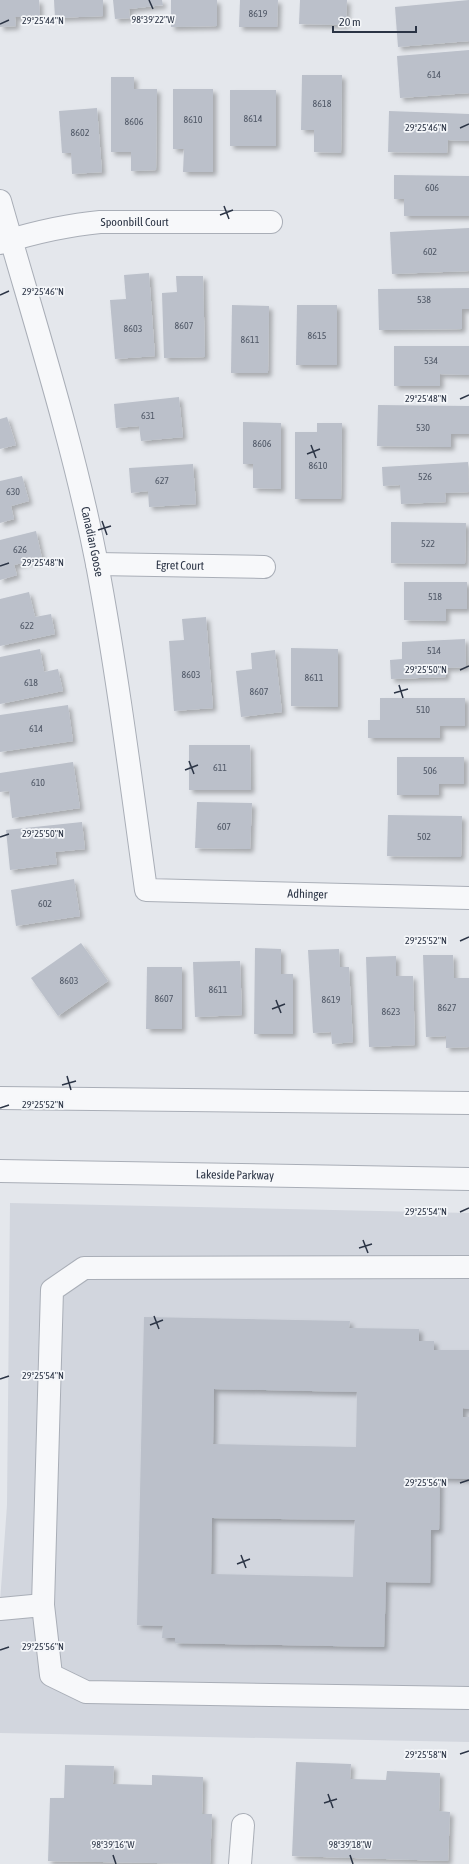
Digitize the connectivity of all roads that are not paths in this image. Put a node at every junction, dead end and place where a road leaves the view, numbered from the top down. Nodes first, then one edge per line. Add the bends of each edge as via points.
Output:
1 (0, 201) edge
2 (271, 222) dead end
3 (6, 241) edge
4 (97, 564) junction
5 (264, 567) dead end
6 (146, 890) joint
7 (469, 898) edge
8 (0, 1098) edge
9 (469, 1103) edge
10 (0, 1171) edge
11 (469, 1179) edge
12 (469, 1267) edge
13 (43, 1605) junction
14 (0, 1609) edge
15 (469, 1698) edge
16 (243, 1825) dead end
17 (240, 1864) edge

1 - 3 street, Canadian Goose
2 - 3 street, Spoonbill Court via 100,222 76,224
3 - 4 street, Canadian Goose via 74,464
4 - 5 street, Egret Court
4 - 6 street, Canadian Goose
6 - 7 street, Adhinger
8 - 9 street
10 - 11 street, Lakeside Parkway
12 - 13 street via 84,1268 52,1290
13 - 14 street
13 - 15 street via 51,1675 86,1692
16 - 17 street

